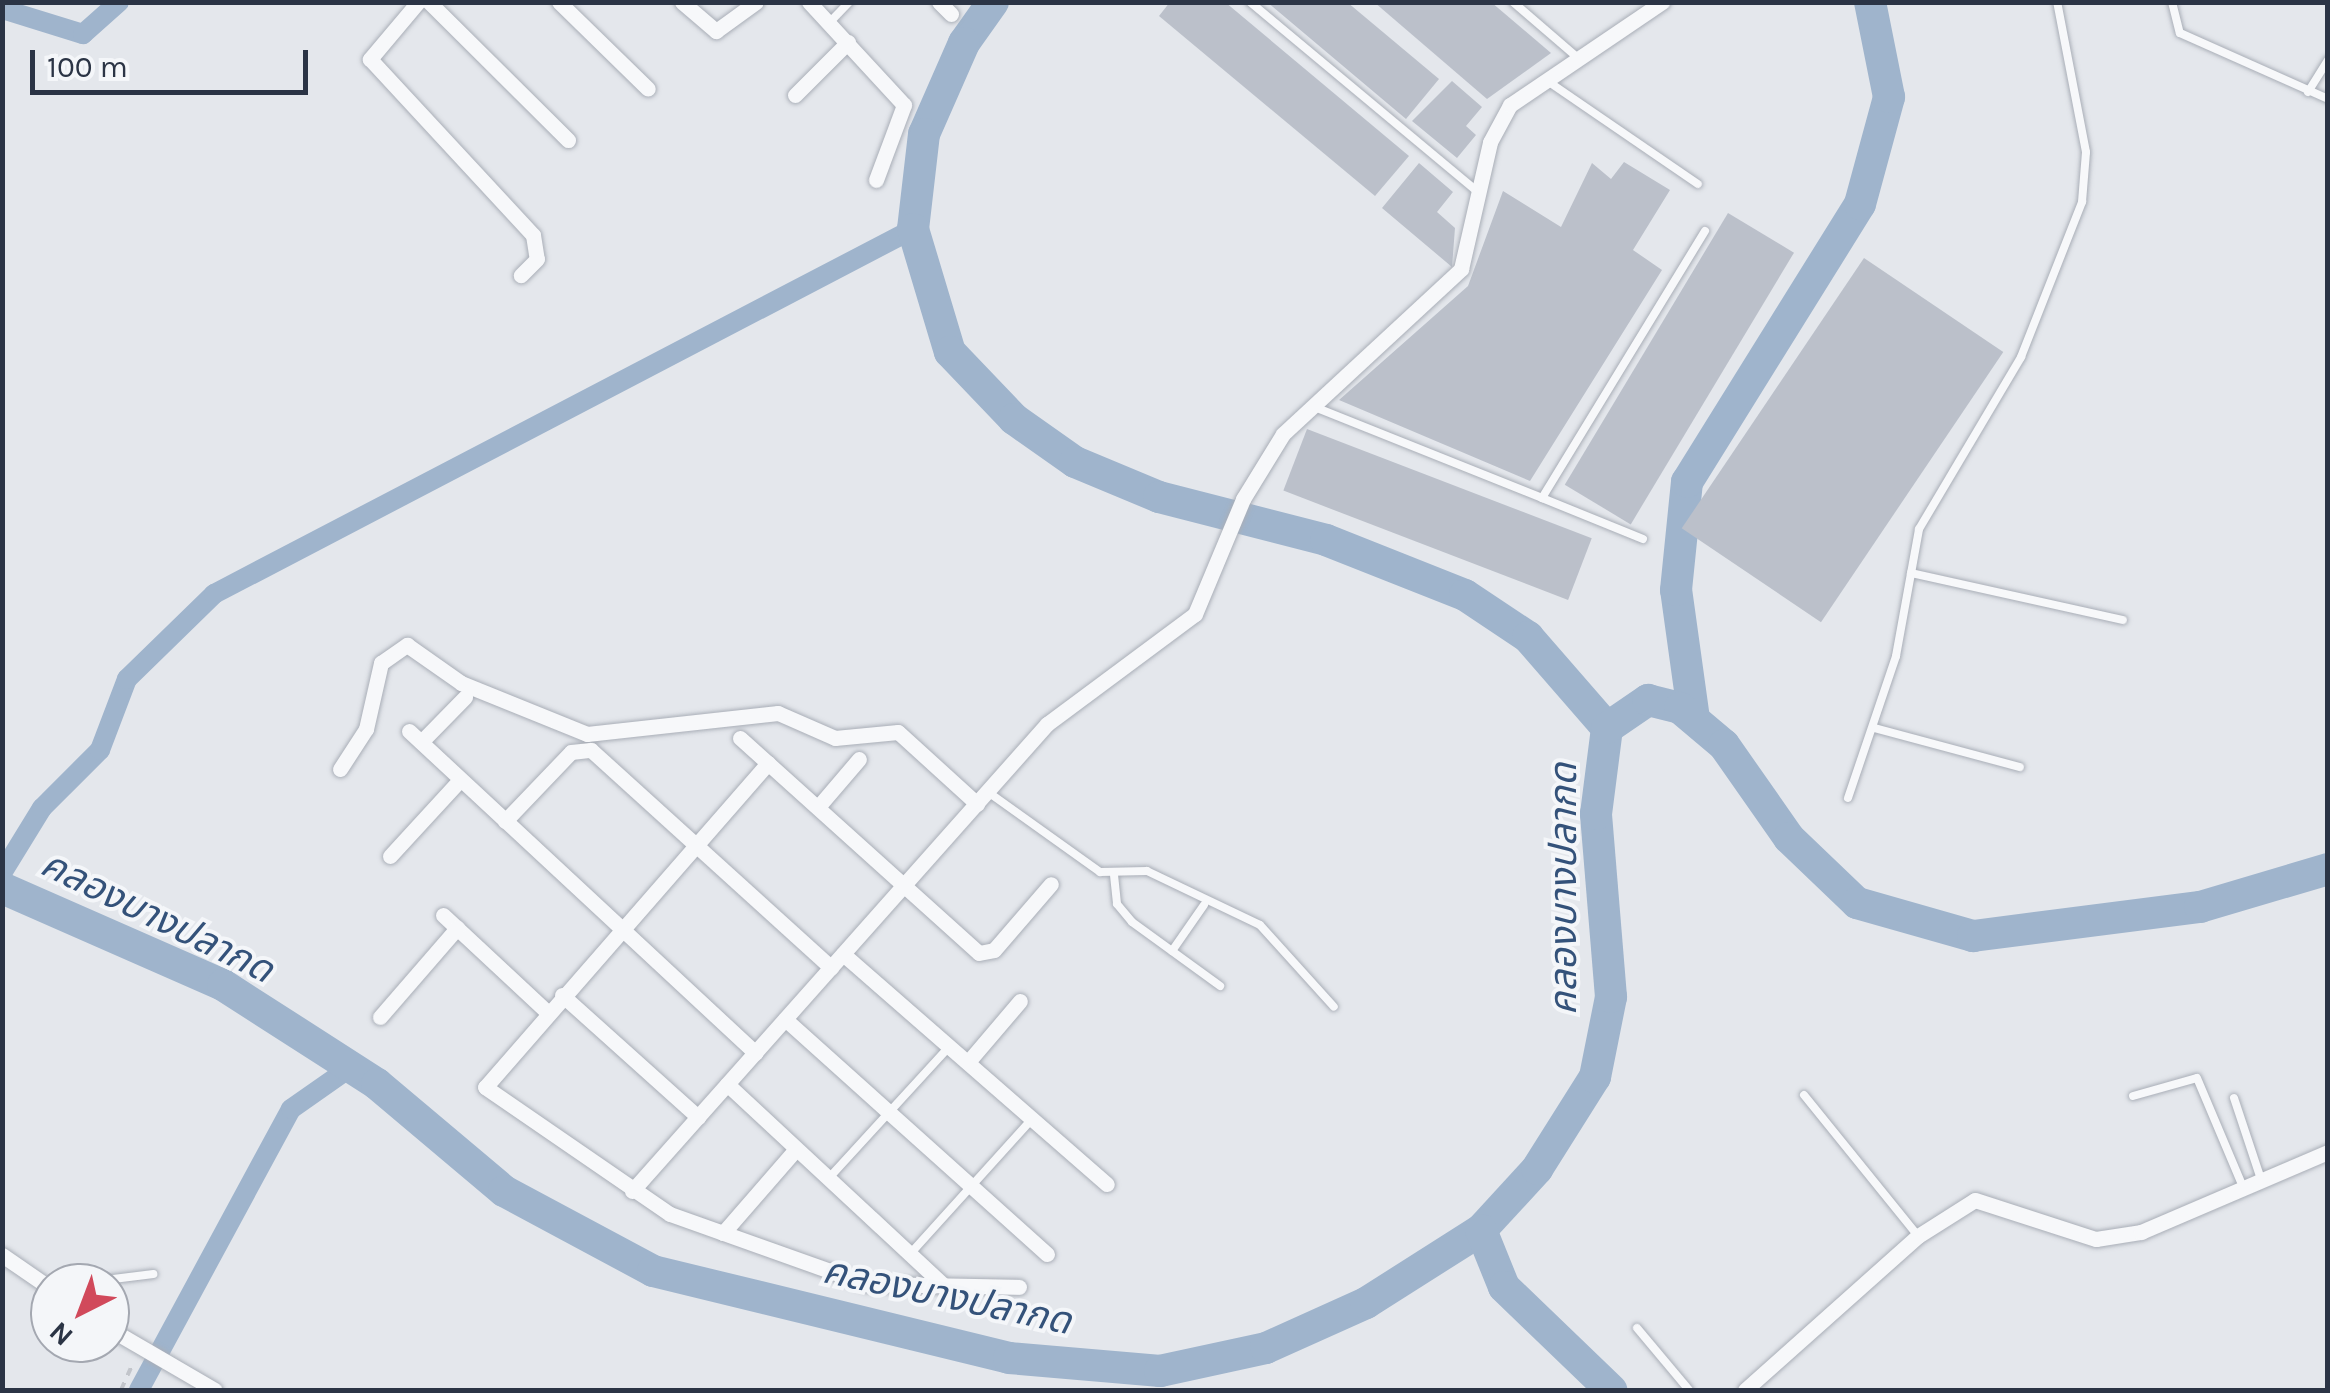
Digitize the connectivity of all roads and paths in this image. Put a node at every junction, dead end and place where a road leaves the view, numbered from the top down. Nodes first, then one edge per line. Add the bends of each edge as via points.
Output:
1 (418, 2) edge
2 (429, 2) edge
3 (560, 2) edge
4 (682, 2) edge
5 (756, 2) edge
6 (809, 2) edge
7 (850, 2) edge
8 (1250, 2) edge
9 (1513, 2) edge
10 (1662, 2) edge
11 (2057, 2) edge
12 (2172, 2) edge
13 (829, 22) junction
14 (848, 42) junction
15 (1578, 58) junction
16 (2328, 60) edge
17 (1546, 80) junction
18 (648, 89) dead end
19 (2308, 92) junction
20 (794, 95) dead end
21 (2328, 99) edge
22 (568, 140) dead end
23 (876, 180) dead end
24 (1698, 184) dead end
25 (1482, 196) junction
26 (1705, 231) dead end
27 (521, 275) dead end
28 (1308, 404) junction
29 (1542, 498) junction
30 (1644, 539) dead end
31 (1911, 573) junction
32 (2123, 620) dead end
33 (464, 696) dead end
34 (1874, 728) junction
35 (740, 738) dead end
36 (859, 759) dead end
37 (768, 763) junction
38 (2020, 767) dead end
39 (340, 770) dead end
40 (459, 781) junction
41 (982, 798) junction
42 (1848, 798) dead end
43 (818, 807) junction
44 (505, 821) junction
45 (698, 844) junction
46 (390, 856) dead end
47 (1114, 875) junction
48 (1052, 884) dead end
49 (905, 886) junction
50 (1204, 905) junction
51 (443, 914) dead end
52 (458, 928) junction
53 (622, 928) junction
54 (1172, 950) junction
55 (843, 954) junction
56 (830, 968) junction
57 (1220, 986) dead end
58 (562, 995) junction
59 (1020, 1001) dead end
60 (1334, 1007) dead end
61 (547, 1012) junction
62 (380, 1017) dead end
63 (785, 1019) junction
64 (950, 1046) junction
65 (755, 1052) junction
66 (968, 1062) junction
67 (727, 1084) junction
68 (1804, 1095) dead end
69 (2134, 1096) dead end
70 (2234, 1098) dead end
71 (888, 1112) junction
72 (698, 1116) junction
73 (1032, 1119) junction
74 (796, 1149) junction
75 (2328, 1152) edge
76 (828, 1178) junction
77 (2262, 1181) junction
78 (1106, 1184) dead end
79 (970, 1185) junction
80 (2244, 1189) junction
81 (632, 1191) junction
82 (723, 1233) junction
83 (1918, 1236) junction
84 (910, 1254) junction
85 (1047, 1254) dead end
86 (2, 1255) edge
87 (30, 1274) edge
88 (153, 1274) dead end
89 (130, 1277) edge
90 (1019, 1287) dead end
91 (950, 1291) junction
92 (1637, 1328) dead end
93 (130, 1344) edge
94 (141, 1351) junction
95 (121, 1390) edge
96 (214, 1390) edge
97 (1689, 1390) edge
98 (1745, 1390) edge

1 - 27 street via 370,59 532,235 538,259
2 - 22 street
3 - 18 street
4 - 5 street via 716,32
6 - 13 street
7 - 13 lane
8 - 25 lane
9 - 15 lane
10 - 15 street
11 - 31 lane via 2086,152 2082,202 2021,358 1919,529
12 - 19 lane via 2180,33
13 - 14 street
14 - 20 street
14 - 23 street via 904,105
15 - 17 street
16 - 19 lane
17 - 24 lane
17 - 25 street via 1494,128
19 - 21 lane
25 - 28 street via 1456,278
26 - 29 lane
28 - 29 lane
28 - 41 street via 1243,498 1209,593 1178,633 1047,724
29 - 30 lane
31 - 32 lane
31 - 34 lane
33 - 40 street via 415,737
34 - 38 lane
34 - 42 lane
35 - 37 street
36 - 43 street
37 - 43 street
37 - 45 street
39 - 41 street via 366,729 381,663 407,646 460,683 587,734 778,713 835,738 898,732
40 - 44 street
40 - 46 street
41 - 47 lane
41 - 49 street
43 - 49 street
44 - 45 street via 579,747
44 - 53 street
45 - 53 street
45 - 56 street
47 - 50 lane via 1147,871
47 - 54 lane via 1116,904
48 - 49 street via 985,953
49 - 55 street
50 - 54 lane
50 - 60 lane via 1260,924
51 - 52 street
52 - 61 street
52 - 62 street
53 - 58 street
53 - 65 street
54 - 57 lane
55 - 56 street
55 - 64 street
56 - 63 street
58 - 61 street
58 - 72 street
59 - 66 street
61 - 81 street via 485,1087
63 - 65 street
63 - 71 street
64 - 66 street
64 - 71 lane
65 - 67 street
66 - 73 street
67 - 72 street
67 - 74 street
68 - 83 lane
69 - 80 lane via 2197,1078
70 - 77 lane
71 - 76 lane
71 - 79 street
72 - 81 street
73 - 78 street
73 - 79 lane
74 - 76 street
74 - 82 street
75 - 77 street
76 - 84 street
77 - 80 street
79 - 84 lane
79 - 85 street
80 - 83 street via 2141,1232 2096,1239 1975,1200
81 - 82 street
82 - 91 street via 868,1284
83 - 98 street
84 - 91 street
86 - 87 street
88 - 89 lane
90 - 91 street
92 - 97 lane
93 - 94 street
94 - 95 path
94 - 96 street

